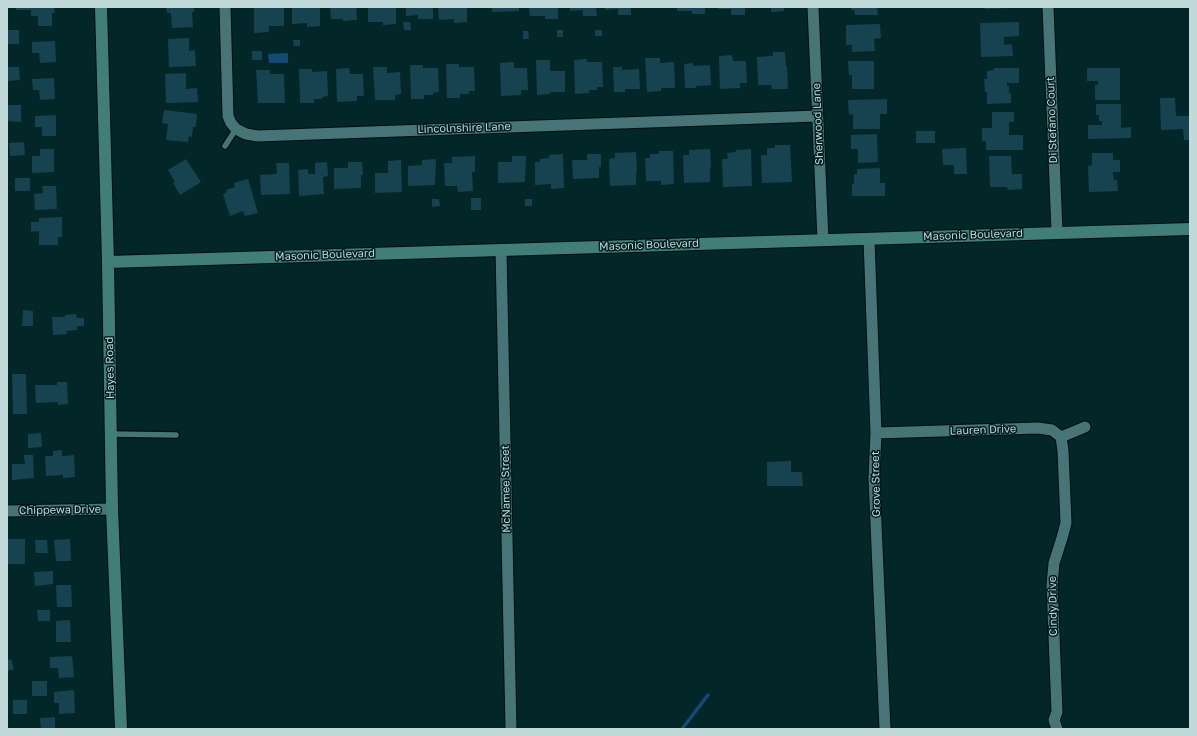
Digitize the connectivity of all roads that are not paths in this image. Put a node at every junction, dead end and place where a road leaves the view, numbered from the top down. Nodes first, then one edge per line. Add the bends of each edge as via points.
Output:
1 (101, 7) edge
2 (225, 7) edge
3 (813, 7) edge
4 (1048, 7) edge
5 (818, 116) junction
6 (236, 129) junction
7 (224, 146) dead end
8 (1190, 229) edge
9 (1056, 232) junction
10 (869, 239) junction
11 (823, 240) junction
12 (502, 250) junction
13 (108, 262) junction
14 (1085, 427) dead end
15 (876, 433) junction
16 (111, 434) junction
17 (176, 435) dead end
18 (1061, 437) junction
19 (112, 509) junction
20 (7, 511) edge
21 (121, 729) edge
22 (511, 729) edge
23 (885, 729) edge
24 (1056, 729) edge

1 - 13 street, Hayes Road
2 - 6 street via 228,116
3 - 5 street, Sherwood Lane
4 - 9 street, Di Stefano Court
5 - 6 street, Lincolnshire Lane via 258,136
5 - 11 street, Sherwood Lane
6 - 7 lane
8 - 9 street, Masonic Boulevard
9 - 10 street, Masonic Boulevard
10 - 11 street, Masonic Boulevard
10 - 15 street, Grove Street
11 - 12 street, Masonic Boulevard
12 - 13 street, Masonic Boulevard
12 - 22 street, McNamee Street
13 - 16 street, Hayes Road
14 - 18 street
15 - 18 street, Lauren Drive via 1038,428 1052,430
15 - 23 street, Grove Street via 874,478
16 - 17 lane
16 - 19 street, Hayes Road
18 - 24 street, Cindy Drive via 1066,522 1054,563 1052,584
19 - 20 street, Chippewa Drive
19 - 21 street, Hayes Road

